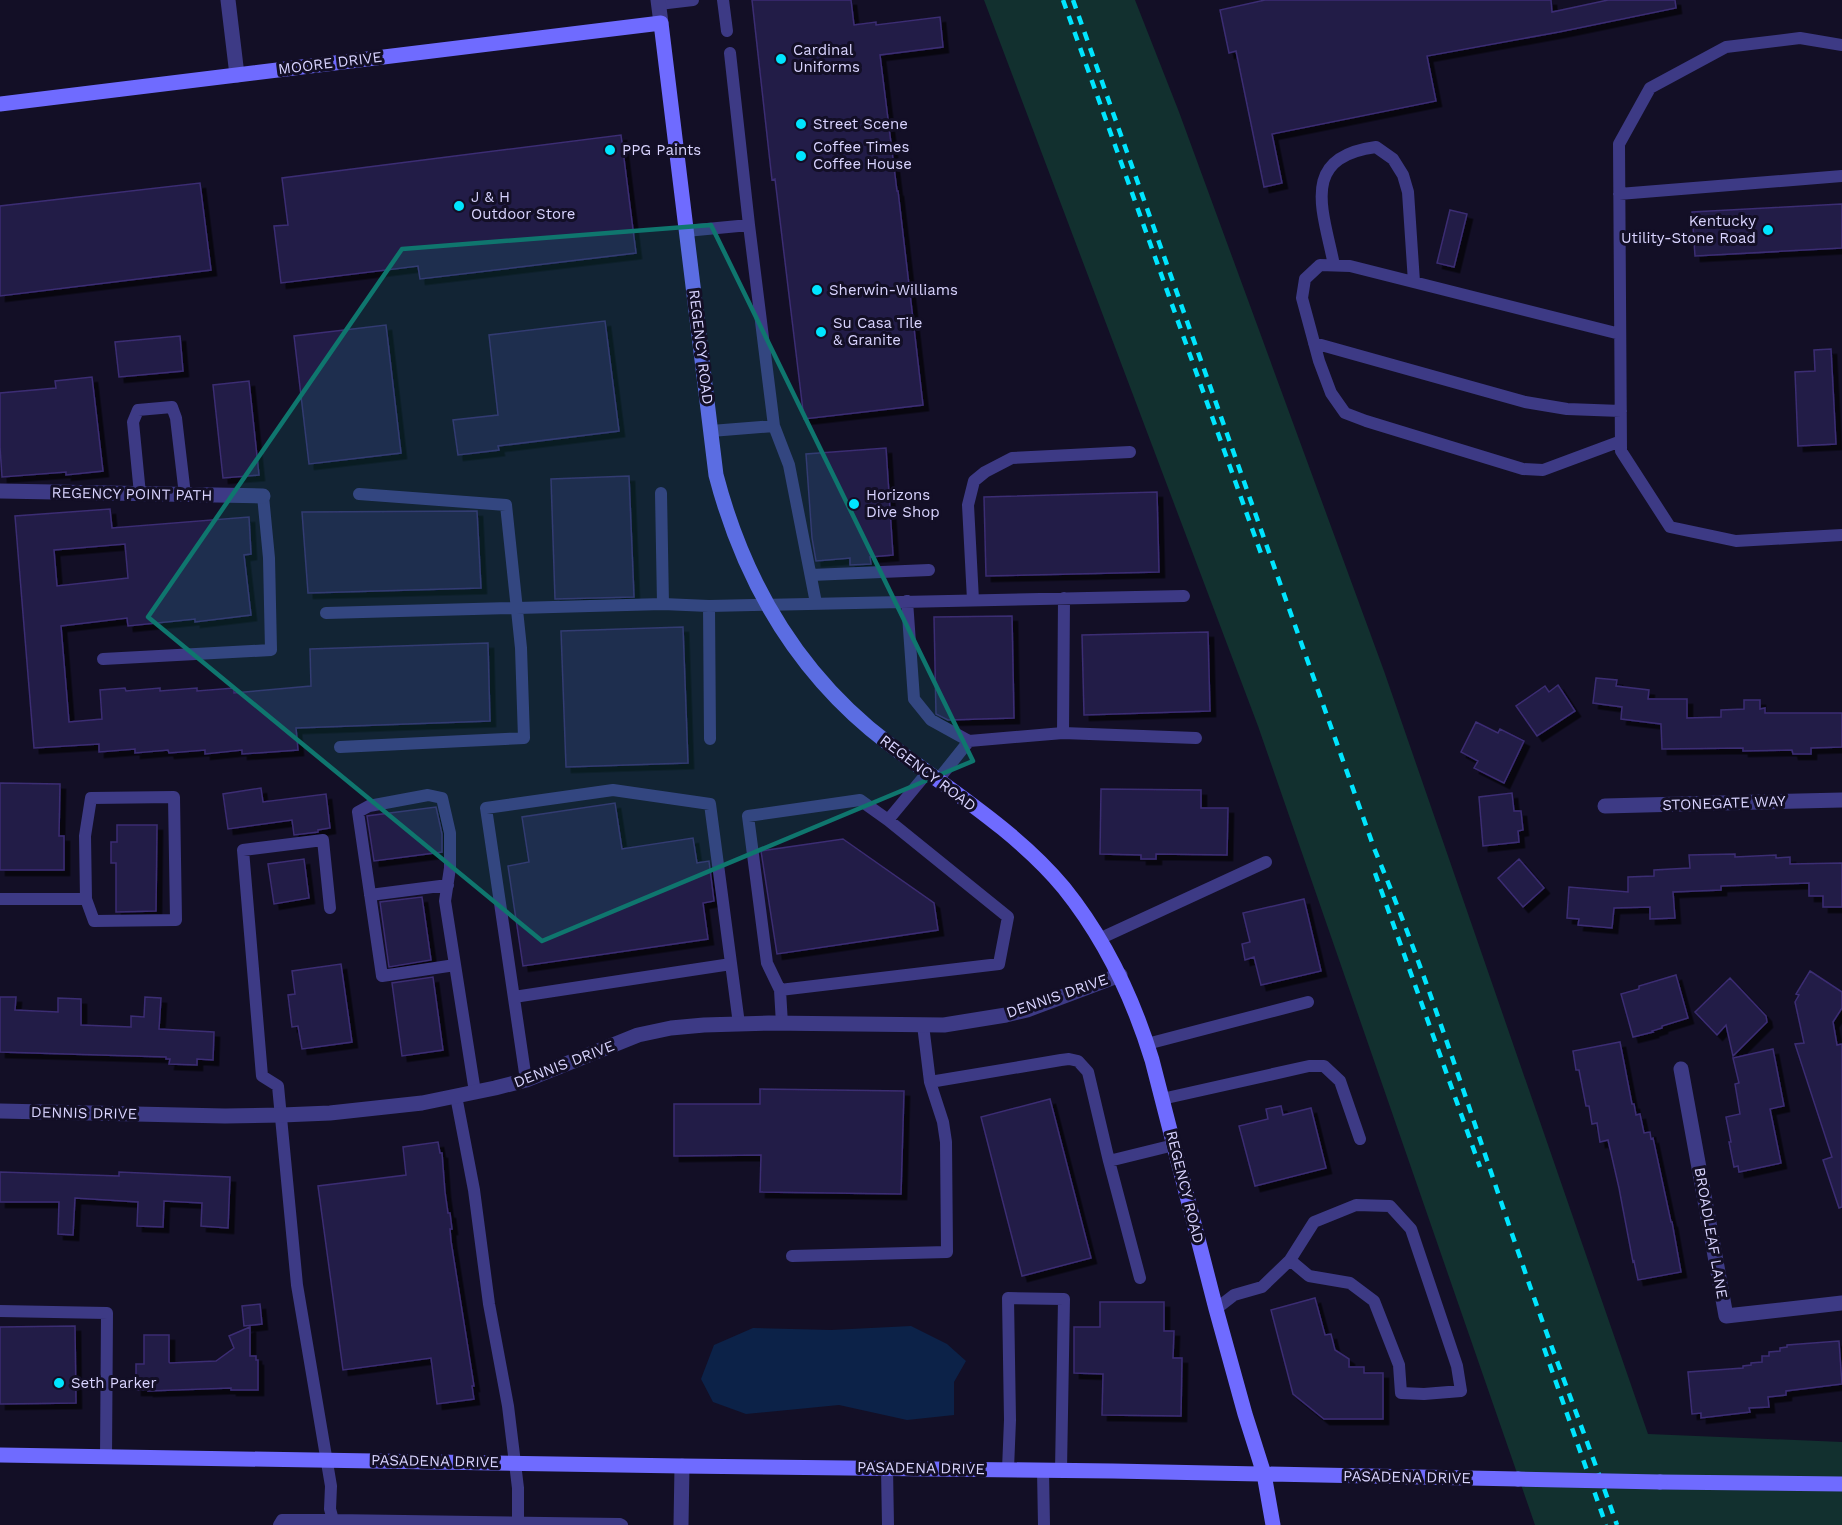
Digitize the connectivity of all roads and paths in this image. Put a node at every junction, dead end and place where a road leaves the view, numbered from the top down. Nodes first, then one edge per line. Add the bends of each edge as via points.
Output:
1 (228, 0) edge
2 (693, 0) edge
3 (723, 0) edge
4 (659, 2) edge
5 (661, 23) junction
6 (727, 31) dead end
7 (1842, 45) edge
8 (730, 53) dead end
9 (237, 75) junction
10 (0, 104) edge
11 (1842, 176) edge
12 (1620, 194) junction
13 (749, 225) junction
14 (686, 231) junction
15 (1334, 265) junction
16 (1414, 282) junction
17 (1620, 334) junction
18 (1314, 343) junction
19 (1621, 411) junction
20 (774, 426) junction
21 (711, 431) junction
22 (1621, 441) junction
23 (1130, 452) dead end
24 (0, 491) edge
25 (661, 493) dead end
26 (140, 494) junction
27 (359, 494) dead end
28 (185, 495) junction
29 (263, 496) joint
30 (1842, 535) edge
31 (929, 570) dead end
32 (811, 575) junction
33 (1184, 596) dead end
34 (1064, 598) junction
35 (973, 600) junction
36 (907, 601) junction
37 (816, 603) junction
38 (663, 604) junction
39 (766, 604) junction
40 (709, 606) junction
41 (517, 609) junction
42 (326, 613) dead end
43 (103, 659) dead end
44 (1063, 733) junction
45 (1196, 738) dead end
46 (710, 739) dead end
47 (969, 741) junction
48 (340, 747) dead end
49 (932, 777) junction
50 (1842, 800) edge
51 (1605, 806) dead end
52 (888, 820) junction
53 (1266, 862) dead end
54 (448, 885) junction
55 (370, 895) junction
56 (0, 899) edge
57 (86, 899) junction
58 (330, 908) dead end
59 (1100, 939) junction
60 (731, 964) junction
61 (455, 965) junction
62 (1120, 975) junction
63 (780, 990) junction
64 (514, 997) junction
65 (1308, 1002) dead end
66 (739, 1024) junction
67 (782, 1024) junction
68 (923, 1025) junction
69 (1147, 1044) junction
70 (1681, 1069) dead end
71 (526, 1080) junction
72 (930, 1082) junction
73 (475, 1092) junction
74 (456, 1096) junction
75 (1162, 1100) junction
76 (0, 1111) edge
77 (282, 1115) junction
78 (1360, 1139) dead end
79 (1174, 1145) junction
80 (1109, 1161) junction
81 (792, 1256) dead end
82 (1290, 1260) junction
83 (1140, 1278) dead end
84 (1842, 1303) edge
85 (1216, 1309) junction
86 (0, 1311) edge
87 (0, 1455) edge
88 (106, 1457) junction
89 (326, 1460) junction
90 (514, 1462) junction
91 (682, 1466) junction
92 (887, 1468) junction
93 (1008, 1469) junction
94 (1043, 1470) junction
95 (1061, 1470) junction
96 (1264, 1474) junction
97 (1842, 1484) edge
98 (333, 1520) junction
99 (518, 1523) junction
100 (279, 1525) edge
101 (622, 1525) edge
102 (681, 1525) edge
103 (888, 1525) edge
104 (1044, 1525) edge
105 (1273, 1525) edge

1 - 9 street
2 - 4 lane
3 - 6 lane
4 - 5 street, REGENCY ROAD
5 - 9 street, MOORE DRIVE
5 - 14 street, REGENCY ROAD
7 - 12 lane via 1800,38 1726,47 1650,88 1619,144
8 - 13 lane
9 - 10 street, MOORE DRIVE
11 - 12 lane
12 - 17 lane
13 - 14 lane
13 - 20 lane
14 - 21 street, REGENCY ROAD
15 - 16 lane
15 - 16 lane via 1321,198 1323,178 1335,161 1356,150 1376,147 1393,159 1408,192
15 - 18 lane via 1320,264 1305,279 1302,298
16 - 17 lane
17 - 19 lane
18 - 19 lane via 1525,402 1567,409
18 - 22 lane via 1331,393 1346,412 1366,421 1523,469 1543,470
19 - 22 lane
20 - 21 lane
20 - 32 lane via 789,465
21 - 39 street, REGENCY ROAD via 724,503
22 - 30 lane via 1621,451 1670,527 1736,542
23 - 35 lane via 1012,458 974,481 968,505
24 - 26 street, REGENCY POINT PATH
25 - 38 lane
26 - 28 street, REGENCY POINT PATH
26 - 28 lane via 132,422 138,410 172,407
27 - 41 lane via 506,505
28 - 29 street, REGENCY POINT PATH
29 - 43 lane via 271,650
31 - 32 lane
32 - 37 lane
33 - 34 lane
34 - 35 lane
34 - 44 lane
35 - 36 lane
36 - 37 lane
36 - 47 lane via 914,699 931,720
37 - 39 lane
38 - 40 lane
38 - 41 lane
39 - 40 lane
39 - 49 street, REGENCY ROAD via 832,692 886,742
40 - 46 lane
41 - 42 lane
41 - 48 lane via 524,738
44 - 45 lane
44 - 47 lane
47 - 49 lane
49 - 52 lane
49 - 59 street, REGENCY ROAD via 1031,854 1063,888
50 - 51 street, STONEGATE WAY
52 - 63 lane via 860,800 748,816 767,963
52 - 63 lane via 1008,917 999,964
53 - 59 lane
54 - 55 lane
54 - 55 lane via 450,833 442,798 428,795 369,806 358,812
54 - 61 lane via 445,901
55 - 61 lane via 382,976
56 - 57 lane
57 - 57 lane via 85,836 91,798 174,797 176,920 94,921
58 - 77 lane via 323,840 243,850 262,1076 278,1086
59 - 62 street, REGENCY ROAD
60 - 64 lane
60 - 64 lane via 710,804 612,790 486,808
60 - 66 lane
61 - 73 lane
62 - 68 street, DENNIS DRIVE via 1027,1010
62 - 69 street, REGENCY ROAD
63 - 67 lane
64 - 71 lane
65 - 69 lane
66 - 67 street, DENNIS DRIVE
66 - 71 street, DENNIS DRIVE via 671,1028 638,1035
67 - 68 street, DENNIS DRIVE
68 - 72 lane
69 - 75 street, REGENCY ROAD
70 - 84 street, BROADLEAF LANE via 1726,1316
71 - 73 street, DENNIS DRIVE
72 - 80 lane via 1078,1060 1088,1072
72 - 81 lane via 946,1142 946,1252
73 - 74 street, DENNIS DRIVE
74 - 77 street, DENNIS DRIVE via 330,1113
74 - 90 lane via 474,1190
75 - 78 lane via 1309,1066 1324,1066 1340,1081
75 - 79 street, REGENCY ROAD
76 - 77 street, DENNIS DRIVE
77 - 89 lane via 297,1285
79 - 80 lane
79 - 85 street, REGENCY ROAD
80 - 83 lane
82 - 82 lane via 1314,1222 1356,1205 1390,1206 1411,1229 1457,1366 1461,1391 1401,1393 1399,1365 1374,1301 1350,1283 1309,1276
82 - 85 lane via 1262,1287 1234,1295
85 - 96 street, REGENCY ROAD
86 - 88 lane via 107,1313
87 - 88 street, PASADENA DRIVE
88 - 89 street, PASADENA DRIVE
89 - 90 street, PASADENA DRIVE
89 - 98 lane
90 - 91 street, PASADENA DRIVE
90 - 99 lane
91 - 92 street, PASADENA DRIVE
91 - 102 street
92 - 93 street, PASADENA DRIVE
92 - 103 lane
93 - 94 street, PASADENA DRIVE
93 - 95 lane via 1008,1299 1064,1299
94 - 95 street, PASADENA DRIVE
94 - 104 lane
95 - 96 street, PASADENA DRIVE
96 - 97 street, PASADENA DRIVE, bridge
96 - 105 street, REGENCY ROAD
98 - 99 lane
98 - 100 lane via 282,1520
99 - 101 lane

